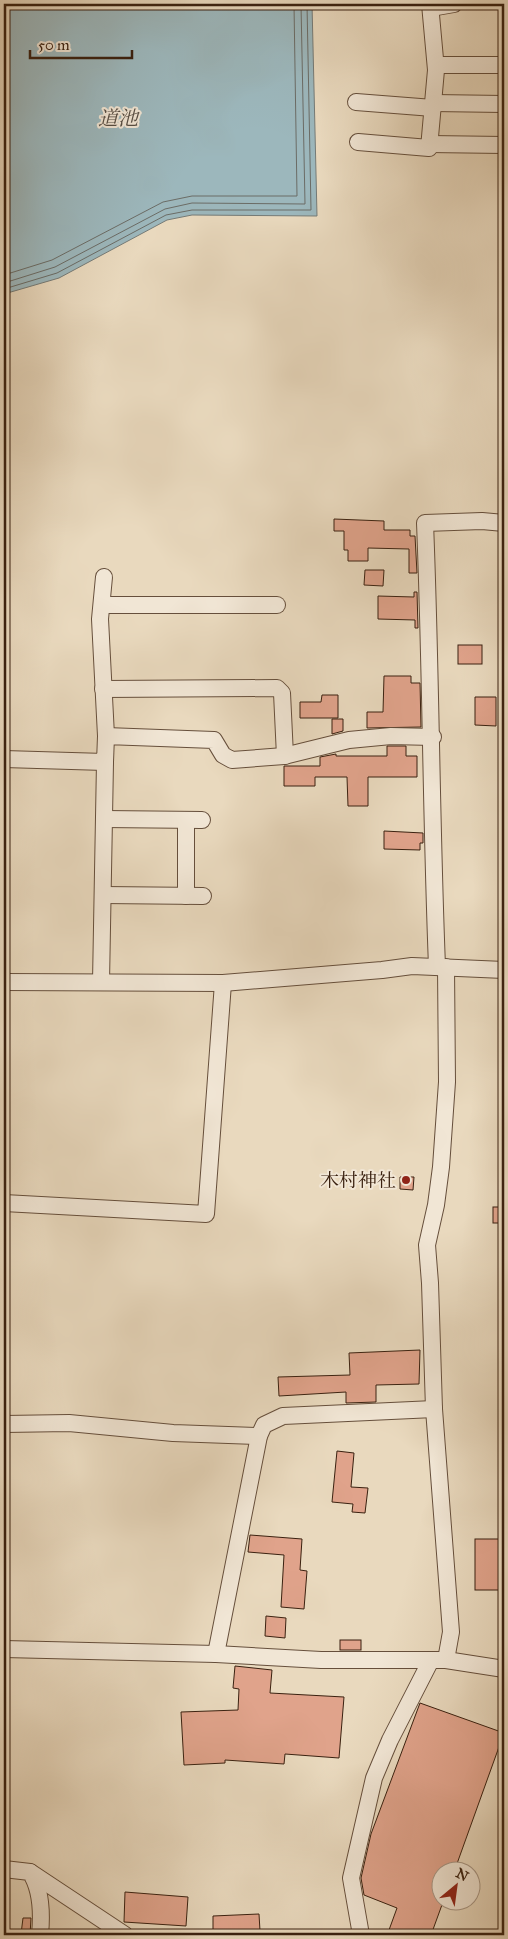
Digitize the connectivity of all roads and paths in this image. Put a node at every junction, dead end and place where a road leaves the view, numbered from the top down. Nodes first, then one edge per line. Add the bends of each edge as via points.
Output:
1 (454, 4) edge
2 (430, 6) edge
3 (436, 65) junction
4 (504, 65) edge
5 (356, 102) dead end
6 (504, 104) edge
7 (433, 106) junction
8 (358, 142) dead end
9 (429, 144) junction
10 (504, 145) edge
11 (504, 523) edge
12 (104, 577) dead end
13 (102, 605) junction
14 (278, 605) dead end
15 (103, 689) junction
16 (106, 736) junction
17 (433, 737) junction
18 (285, 756) junction
19 (4, 759) edge
20 (105, 762) junction
21 (104, 819) junction
22 (186, 820) junction
23 (202, 820) dead end
24 (102, 895) junction
25 (186, 896) junction
26 (203, 896) dead end
27 (441, 966) junction
28 (504, 970) edge
29 (4, 982) edge
30 (100, 982) junction
31 (223, 982) junction
32 (4, 1203) edge
33 (434, 1409) junction
34 (4, 1424) edge
35 (259, 1436) junction
36 (4, 1649) edge
37 (216, 1654) junction
38 (439, 1660) junction
39 (504, 1669) edge
40 (4, 1868) edge
41 (30, 1872) junction
42 (40, 1935) edge
43 (125, 1935) edge
44 (361, 1935) edge

1 - 2 street
2 - 3 street
3 - 4 street
3 - 7 street
5 - 7 street
6 - 7 street
7 - 9 street
8 - 9 street via 429,148
9 - 10 street
11 - 17 street via 425,522
12 - 13 street
13 - 14 street
13 - 15 street
15 - 16 street
15 - 18 street via 277,688 282,693
16 - 18 street via 214,740 223,754 232,760
16 - 20 street
17 - 18 street via 349,740
17 - 27 street via 433,853
19 - 20 street
20 - 21 street
21 - 22 street
21 - 24 street
22 - 23 street
22 - 25 street
24 - 25 street
24 - 30 street
25 - 26 street
27 - 28 street
27 - 31 street
27 - 33 street via 447,1082 441,1167 426,1245
29 - 30 street
30 - 31 street
31 - 32 street via 206,1214
33 - 35 street via 283,1416 264,1425
33 - 38 street via 451,1632
34 - 35 street via 69,1423 173,1433
35 - 37 street
36 - 37 street
37 - 38 street via 321,1660
38 - 39 street
38 - 44 street via 390,1740 374,1778 351,1878
40 - 41 street
41 - 42 street via 40,1897
41 - 43 street

